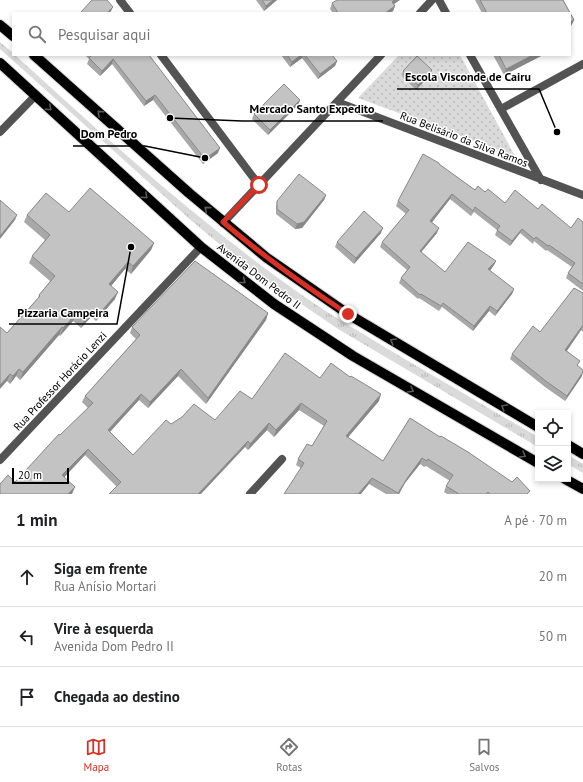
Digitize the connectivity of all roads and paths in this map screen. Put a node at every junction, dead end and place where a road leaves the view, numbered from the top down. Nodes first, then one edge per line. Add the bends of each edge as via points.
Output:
1 (120, 0) edge
2 (432, 0) edge
3 (439, 0) edge
4 (129, 12) edge
5 (421, 12) edge
6 (445, 12) edge
7 (0, 25) edge
8 (12, 35) edge
9 (35, 56) edge
10 (163, 56) edge
11 (380, 56) edge
12 (471, 56) edge
13 (0, 62) edge
14 (583, 64) edge
15 (36, 95) junction
16 (337, 102) junction
17 (501, 109) junction
18 (0, 132) edge
19 (541, 180) junction
20 (259, 185) junction
21 (583, 195) edge
22 (223, 222) junction
23 (201, 247) junction
24 (535, 425) edge
25 (570, 446) edge
26 (583, 454) edge
27 (282, 459) dead end
28 (0, 460) edge
29 (535, 461) edge
30 (571, 482) edge
31 (583, 489) edge
32 (250, 494) edge

1 - 4 street
2 - 5 street
3 - 6 street
7 - 8 main road
22 -> 9 main road, Avenida Dom Pedro II
10 - 20 street
11 - 16 street
12 - 17 street
13 - 15 main road, Avenida Dom Pedro II
14 - 17 street
15 - 18 street
15 -> 23 main road, Avenida Dom Pedro II
16 - 19 street, Rua Belisário da Silva Ramos
16 - 20 street
17 - 19 street
19 - 21 street, Rua Belisário da Silva Ramos
20 - 22 street
24 -> 22 main road, Avenida Dom Pedro II via 348,314 267,258
23 - 28 street, Rua Professor Horácio Lenzi
23 -> 29 main road, Avenida Dom Pedro II via 314,332
25 - 26 main road
27 - 32 street
30 - 31 main road

